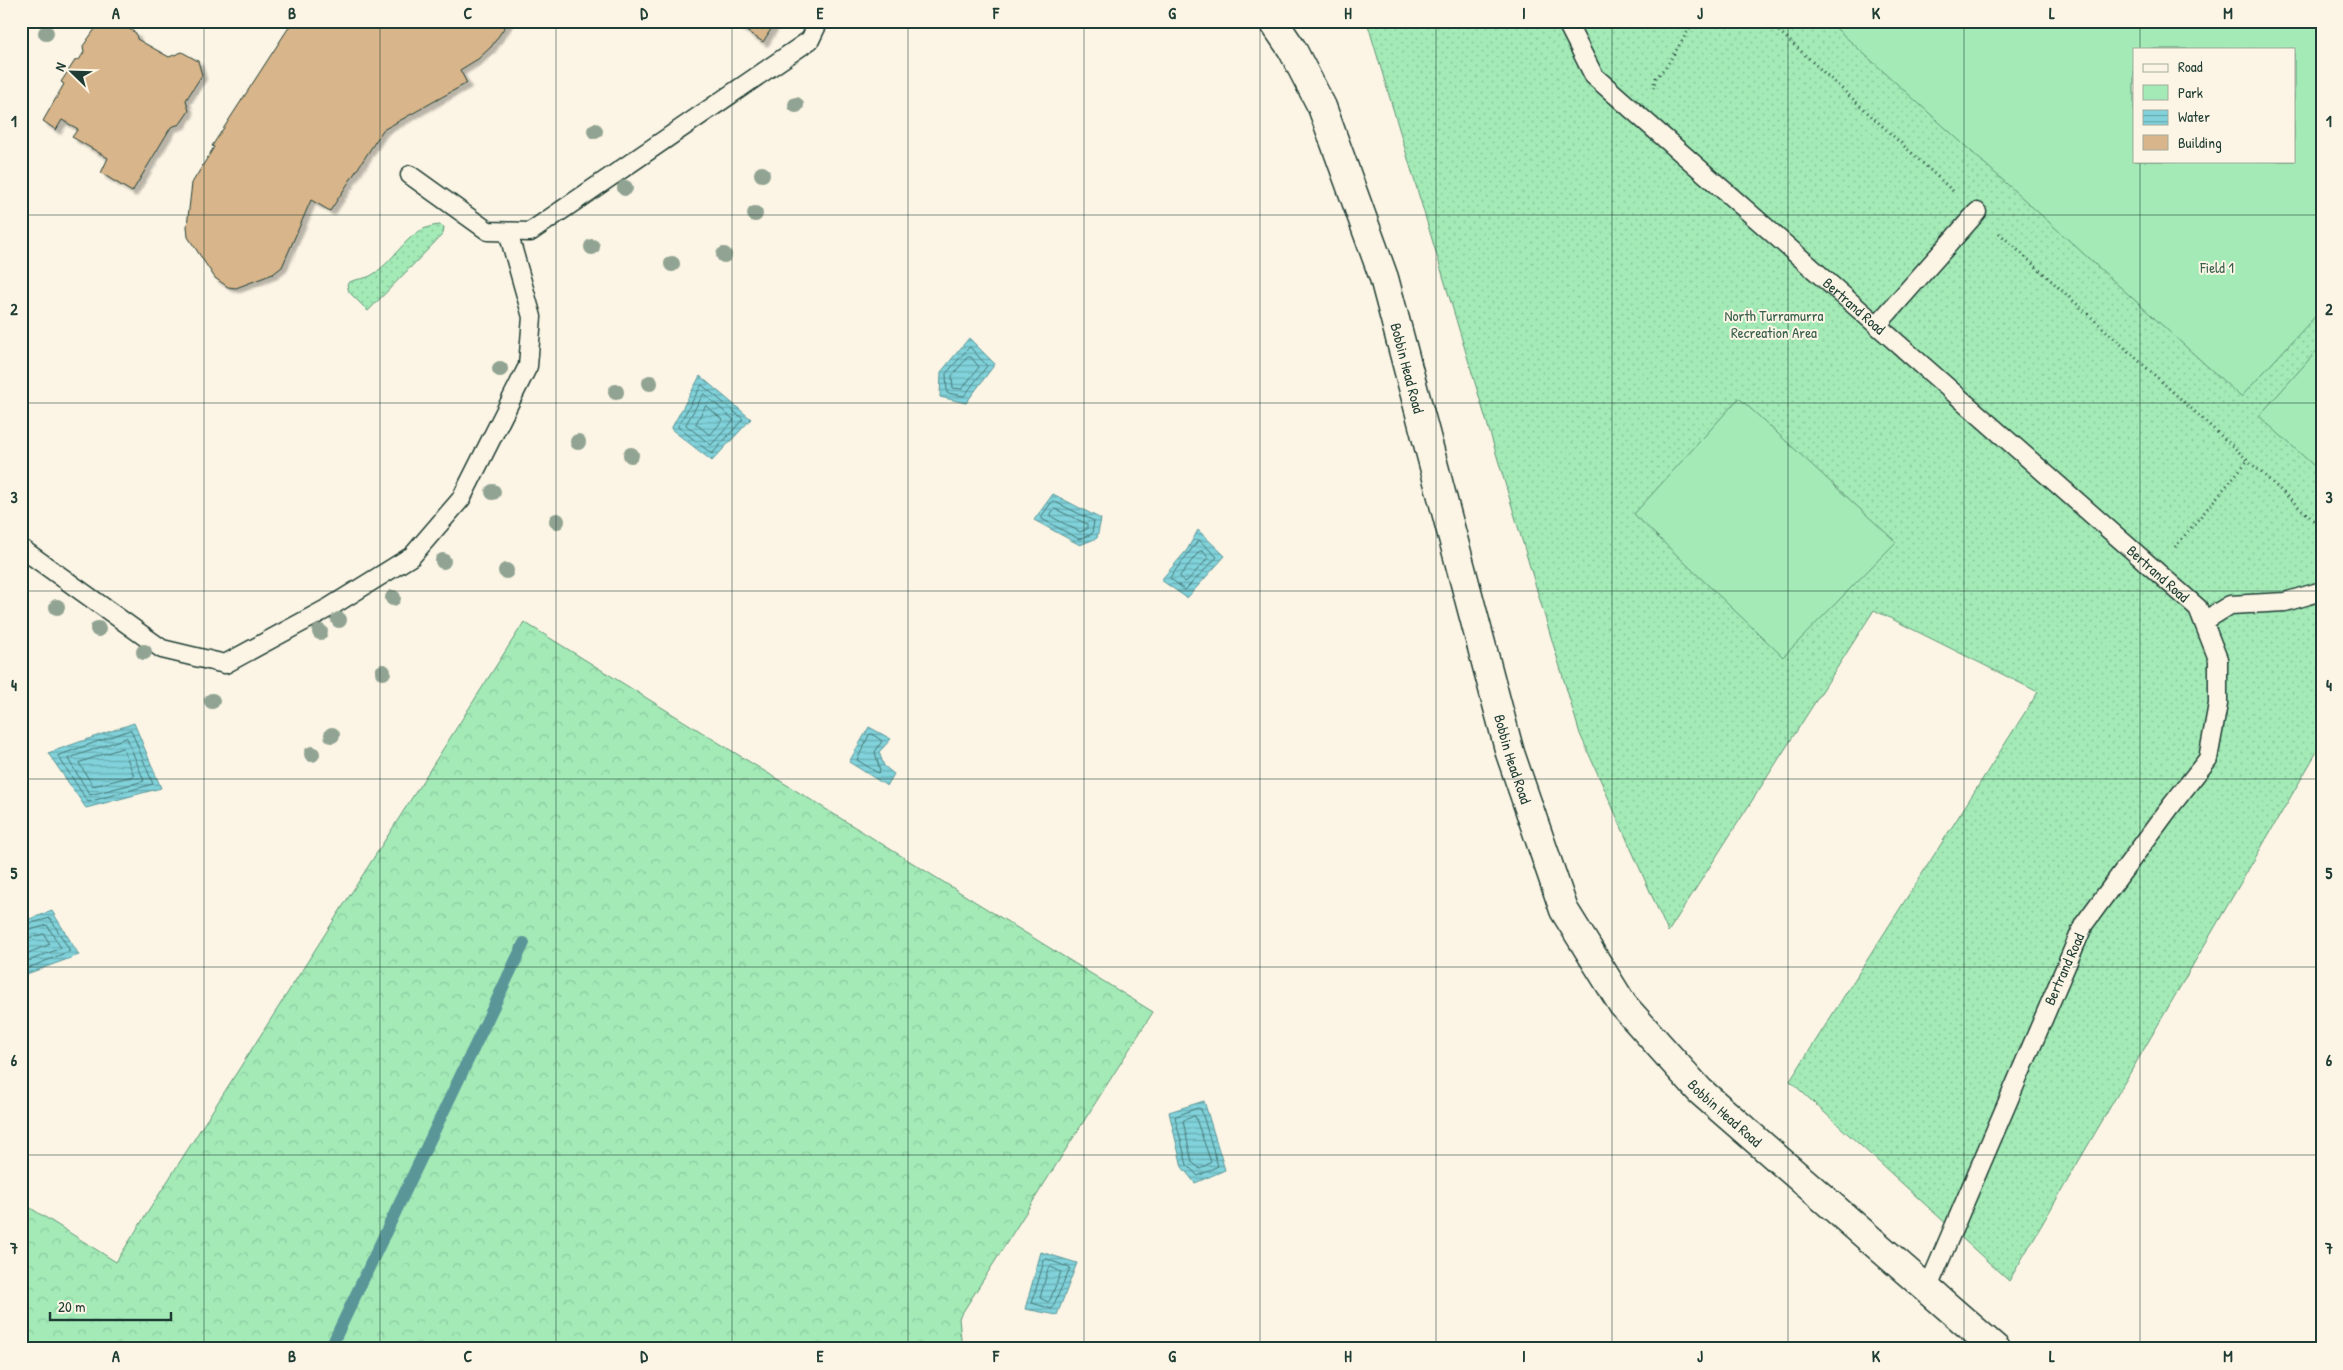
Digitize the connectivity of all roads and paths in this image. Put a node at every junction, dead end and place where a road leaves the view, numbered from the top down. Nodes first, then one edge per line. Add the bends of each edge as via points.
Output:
1 (819, 21) edge
2 (1272, 21) edge
3 (1566, 21) edge
4 (1694, 21) edge
5 (1768, 21) edge
6 (1643, 119) junction
7 (410, 175) dead end
8 (1976, 212) junction
9 (508, 232) junction
10 (1878, 324) junction
11 (2248, 460) junction
12 (2322, 528) edge
13 (21, 548) edge
14 (2156, 570) junction
15 (2322, 591) edge
16 (2204, 621) junction
17 (1927, 1290) junction
18 (1996, 1349) edge

1 - 9 lane via 810,40 530,232
2 - 17 main road, Bobbin Head Road via 1292,49 1322,107 1384,278 1510,753 1564,910 1623,1005 1700,1091
3 - 6 lane, Bertrand Road via 1594,76
4 - 6 path via 1656,78
5 - 8 path
6 - 10 lane, Bertrand Road
7 - 9 lane via 488,231
8 - 10 lane
8 - 11 path
9 - 13 lane via 532,317 528,366 461,499 412,556 330,607 225,664 162,649
10 - 14 lane, Bertrand Road
11 - 12 path
11 - 14 path
14 - 16 lane, Bertrand Road via 2198,608
15 - 16 lane via 2285,602 2230,605
16 - 17 lane, Bertrand Road via 2218,659 2218,704 2208,759 2084,924
17 - 18 main road, Bobbin Head Road

